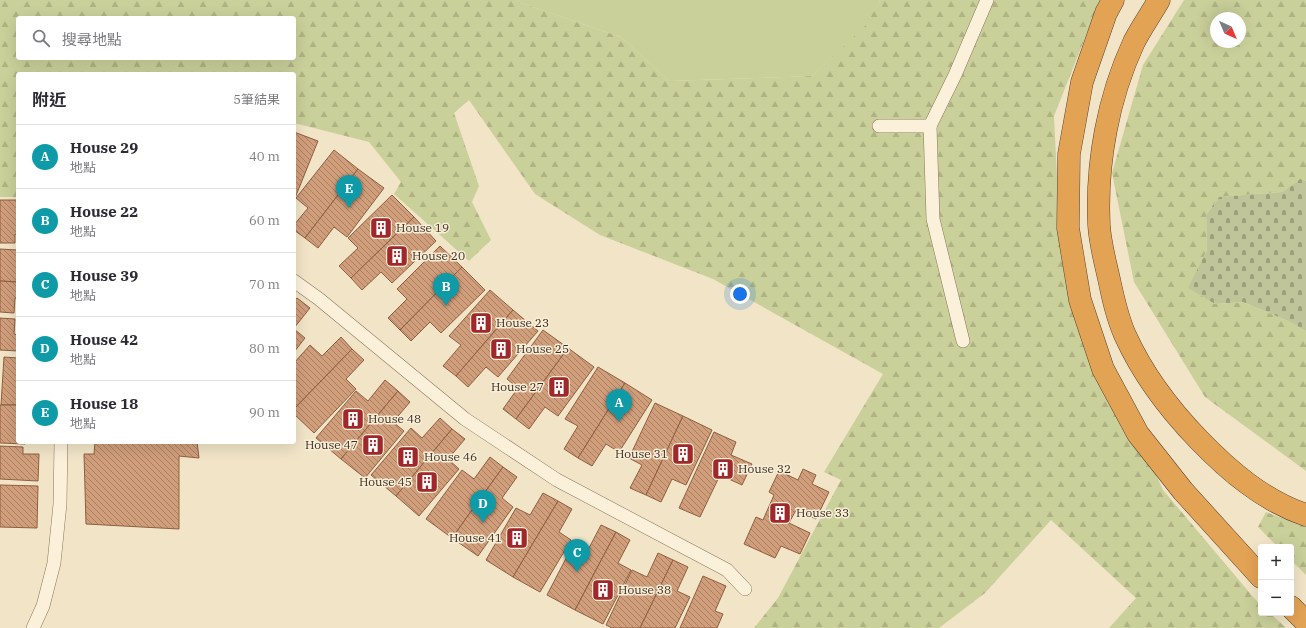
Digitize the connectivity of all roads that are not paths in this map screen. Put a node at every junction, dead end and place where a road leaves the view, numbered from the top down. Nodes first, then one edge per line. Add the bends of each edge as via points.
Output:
1 (987, 0) edge
2 (1113, 0) edge
3 (1159, 0) edge
4 (879, 126) dead end
5 (930, 126) junction
6 (296, 282) edge
7 (964, 341) dead end
8 (61, 444) edge
9 (1306, 515) edge
10 (1258, 574) edge
11 (745, 590) dead end
12 (1294, 610) edge
13 (1306, 622) edge
14 (34, 628) edge

1 - 5 lane
2 - 10 highway via 1082,82 1069,154 1068,228 1080,300 1103,369 1138,434 1183,491
3 - 9 highway via 1124,65 1104,138 1099,225 1116,314 1149,379 1164,401 1196,437 1238,477 1255,489
4 - 5 lane
5 - 7 lane via 933,219
6 - 11 lane via 465,419 557,480 727,570
8 - 14 lane via 60,504 54,562 43,606
12 - 13 highway

